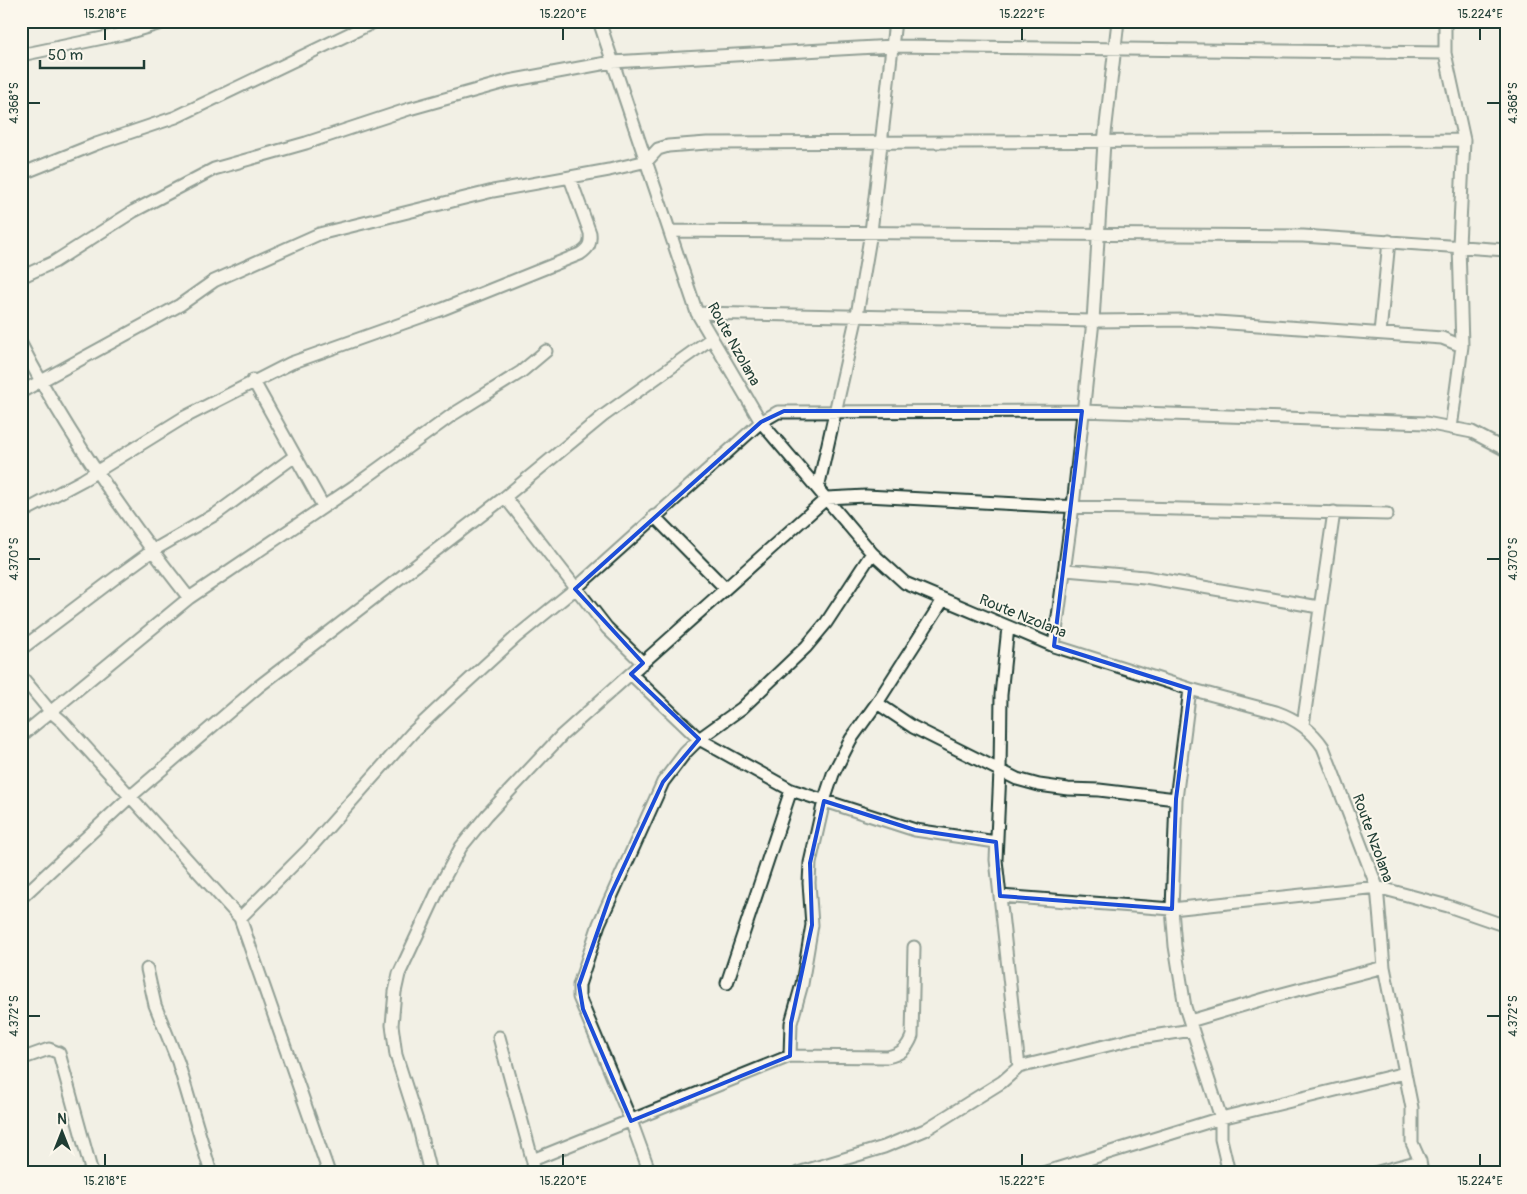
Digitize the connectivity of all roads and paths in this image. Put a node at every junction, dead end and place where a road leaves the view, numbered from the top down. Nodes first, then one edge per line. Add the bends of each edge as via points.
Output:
1 (168, 21) edge
2 (376, 21) edge
3 (599, 21) edge
4 (895, 21) edge
5 (1118, 21) edge
6 (1445, 21) edge
7 (893, 46) junction
8 (1113, 47) junction
9 (1445, 53) junction
10 (21, 55) edge
11 (612, 62) junction
12 (1464, 140) junction
13 (1104, 142) junction
14 (881, 143) junction
15 (647, 161) junction
16 (21, 174) edge
17 (570, 178) junction
18 (671, 231) junction
19 (871, 232) junction
20 (1100, 233) junction
21 (1389, 241) junction
22 (1459, 245) junction
23 (1506, 250) edge
24 (21, 277) edge
25 (697, 313) junction
26 (858, 315) junction
27 (1093, 321) junction
28 (1380, 333) junction
29 (712, 338) junction
30 (21, 344) edge
31 (1462, 346) junction
32 (546, 351) dead end
33 (253, 380) junction
34 (40, 381) junction
35 (21, 392) edge
36 (835, 410) junction
37 (1082, 411) junction
38 (761, 422) junction
39 (1451, 428) junction
40 (1506, 450) edge
41 (295, 456) junction
42 (97, 471) junction
43 (818, 488) junction
44 (505, 497) junction
45 (826, 498) junction
46 (323, 506) junction
47 (1073, 506) junction
48 (1334, 512) junction
49 (21, 513) edge
50 (1387, 514) dead end
51 (654, 516) junction
52 (152, 551) junction
53 (872, 553) junction
54 (1066, 570) junction
55 (724, 587) junction
56 (575, 589) junction
57 (188, 598) junction
58 (943, 600) junction
59 (1319, 607) junction
60 (1008, 627) junction
61 (1054, 646) junction
62 (21, 649) edge
63 (643, 663) junction
64 (631, 674) junction
65 (21, 676) edge
66 (1190, 689) junction
67 (877, 703) junction
68 (50, 711) junction
69 (1303, 725) junction
70 (21, 736) edge
71 (699, 739) junction
72 (1000, 771) junction
73 (791, 790) junction
74 (131, 796) junction
75 (1176, 799) junction
76 (824, 801) junction
77 (996, 842) junction
78 (1377, 887) junction
79 (1000, 896) junction
80 (21, 898) edge
81 (1172, 909) junction
82 (240, 918) junction
83 (1506, 926) edge
84 (914, 947) dead end
85 (1384, 967) junction
86 (147, 969) dead end
87 (727, 983) dead end
88 (1191, 1026) junction
89 (499, 1037) dead end
90 (790, 1056) junction
91 (21, 1059) edge
92 (1019, 1067) junction
93 (1405, 1073) junction
94 (1221, 1118) junction
95 (631, 1121) junction
96 (1421, 1167) edge
97 (533, 1168) edge
98 (92, 1173) edge
99 (211, 1173) edge
100 (329, 1173) edge
101 (430, 1173) edge
102 (650, 1173) edge
103 (798, 1173) edge
104 (1043, 1173) edge
105 (1229, 1173) edge
106 (1374, 1173) edge

1 - 10 street
2 - 16 street via 176,116
3 - 11 street, Route Nzolana
4 - 7 street
5 - 8 street
6 - 9 street
7 - 8 street
7 - 11 street
7 - 14 street
8 - 9 street
8 - 13 street
9 - 12 street
11 - 15 street, Route Nzolana
11 - 24 street via 509,81 214,170 134,211 54,262
12 - 13 street
12 - 22 street
13 - 14 street
13 - 20 street
14 - 15 street via 668,146 658,149
14 - 19 street
15 - 17 street
15 - 18 street, Route Nzolana
17 - 33 street via 590,233 591,242 580,254
17 - 34 street via 493,191 319,234 214,281 180,305
18 - 19 street
18 - 25 street, Route Nzolana
19 - 20 street
19 - 26 street
20 - 21 street via 1303,236
20 - 27 street
21 - 22 street
21 - 28 street
22 - 23 street
22 - 31 street
25 - 26 street
25 - 29 street, Route Nzolana
26 - 27 street
26 - 36 street
27 - 28 street via 1188,320
27 - 37 street
28 - 31 street via 1442,338
29 - 38 street, Route Nzolana
29 - 44 street via 603,416
30 - 34 street
31 - 39 street
32 - 46 street via 521,372 452,415
33 - 41 street
33 - 42 street
34 - 35 street
34 - 42 street
36 - 37 street
36 - 38 street via 778,412
36 - 43 street
37 - 39 street via 1426,423
37 - 47 street
38 - 43 street, Route Nzolana
38 - 51 street
39 - 40 street via 1472,432
41 - 46 street
41 - 52 street via 216,514
42 - 49 street
42 - 52 street
43 - 45 street, Route Nzolana
44 - 56 street
44 - 74 street via 258,687
45 - 47 street via 923,498
45 - 53 street, Route Nzolana
45 - 55 street
46 - 57 street
47 - 48 street
47 - 54 street
48 - 50 street
48 - 59 street
51 - 55 street
51 - 56 street
52 - 57 street
52 - 62 street
53 - 58 street, Route Nzolana via 905,583
53 - 71 street via 826,623 806,647 742,708
54 - 59 street via 1145,577
54 - 61 street
55 - 63 street
56 - 63 street
56 - 82 street via 516,637 412,733 309,849
57 - 68 street
58 - 60 street, Route Nzolana
58 - 67 street
59 - 69 street
60 - 61 street, Route Nzolana
60 - 72 street via 1001,695
61 - 66 street, Route Nzolana
63 - 64 street
64 - 71 street
64 - 101 street via 562,735 461,847 399,974 394,992 396,1055
65 - 68 street
66 - 69 street, Route Nzolana via 1276,712
66 - 75 street
67 - 72 street via 913,727
67 - 76 street via 851,739 833,774
68 - 70 street
68 - 74 street
69 - 78 street, Route Nzolana via 1323,747
71 - 73 street
71 - 95 street via 663,782 610,896 579,985 583,1009
72 - 75 street via 1039,785
72 - 77 street
73 - 76 street
73 - 87 street
74 - 80 street
74 - 82 street
75 - 81 street
76 - 77 street via 914,830
76 - 90 street via 810,863 812,925 802,984 791,1023
77 - 79 street
78 - 81 street
78 - 83 street via 1456,908
78 - 85 street, Route Nzolana
79 - 81 street
79 - 92 street
81 - 88 street via 1182,989
82 - 100 street
84 - 90 street via 912,1036 908,1047 887,1057
85 - 88 street via 1278,995
85 - 93 street, Route Nzolana
86 - 99 street via 155,1006 178,1062
88 - 92 street
88 - 94 street
89 - 97 street
90 - 95 street
91 - 98 street via 50,1049 59,1053
92 - 103 street via 1002,1082 925,1130 884,1147
93 - 94 street
93 - 96 street, Route Nzolana via 1412,1108 1412,1143
94 - 104 street
94 - 105 street via 1221,1140
95 - 97 street via 535,1159
95 - 102 street
96 - 106 street

